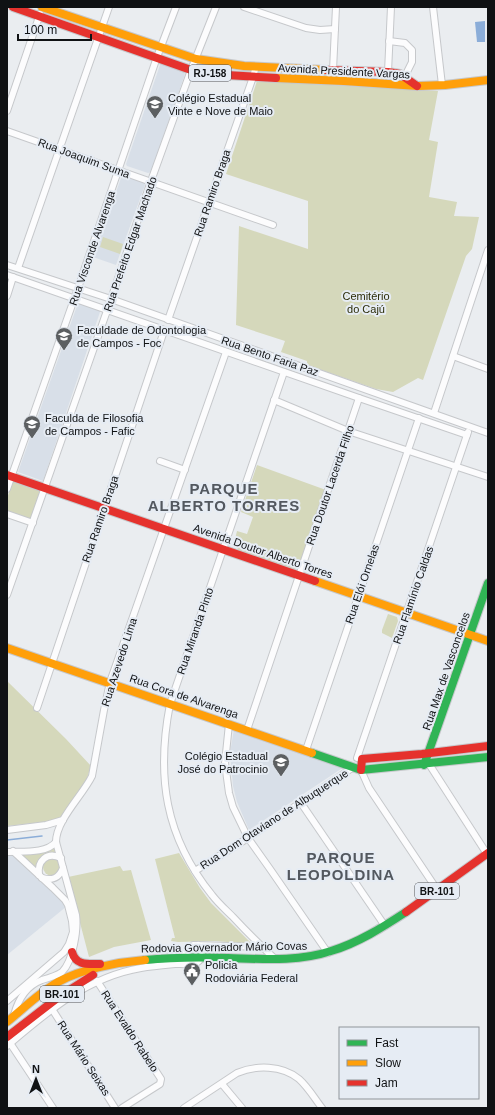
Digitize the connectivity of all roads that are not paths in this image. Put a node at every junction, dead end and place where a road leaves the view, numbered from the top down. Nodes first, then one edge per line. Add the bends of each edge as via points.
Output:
1 (13, 7) edge
2 (42, 7) edge
3 (109, 7) edge
4 (176, 7) edge
5 (216, 7) edge
6 (244, 7) edge
7 (336, 7) edge
8 (391, 7) edge
9 (433, 7) edge
10 (40, 16) junction
11 (102, 28) junction
12 (335, 29) junction
13 (99, 37) junction
14 (389, 41) junction
15 (160, 47) junction
16 (157, 57) junction
17 (196, 59) junction
18 (256, 66) junction
19 (191, 70) junction
20 (333, 70) junction
21 (372, 71) junction
22 (388, 72) junction
23 (403, 75) junction
24 (253, 77) junction
25 (488, 80) edge
26 (356, 81) junction
27 (384, 83) junction
28 (442, 85) junction
29 (417, 86) junction
30 (7, 111) edge
31 (7, 131) edge
32 (59, 149) junction
33 (119, 171) junction
34 (151, 181) junction
35 (209, 202) junction
36 (273, 225) dead end
37 (488, 250) edge
38 (487, 259) edge
39 (7, 265) edge
40 (18, 268) junction
41 (10, 276) edge
42 (78, 288) junction
43 (7, 296) edge
44 (75, 298) junction
45 (111, 299) junction
46 (107, 310) junction
47 (168, 320) junction
48 (164, 330) junction
49 (226, 352) junction
50 (452, 356) junction
51 (488, 369) edge
52 (284, 372) junction
53 (359, 398) junction
54 (274, 400) junction
55 (434, 413) junction
56 (419, 418) junction
57 (470, 426) junction
58 (348, 431) junction
59 (488, 433) edge
60 (467, 435) junction
61 (408, 451) junction
62 (160, 461) dead end
63 (456, 466) junction
64 (184, 470) junction
65 (9, 476) edge
66 (488, 477) edge
67 (45, 488) junction
68 (7, 489) edge
69 (104, 509) junction
70 (7, 514) edge
71 (33, 523) junction
72 (164, 529) junction
73 (223, 549) junction
74 (299, 576) junction
75 (488, 583) edge
76 (7, 595) edge
77 (358, 596) junction
78 (407, 613) junction
79 (470, 635) junction
80 (488, 641) edge
81 (7, 648) edge
82 (52, 663) junction
83 (110, 682) junction
84 (170, 704) junction
85 (37, 708) dead end
86 (229, 724) junction
87 (247, 730) junction
88 (488, 746) edge
89 (306, 750) junction
90 (429, 753) junction
91 (488, 757) edge
92 (359, 758) junction
93 (343, 764) junction
94 (426, 765) junction
95 (352, 768) junction
96 (361, 770) junction
97 (301, 803) junction
98 (63, 820) junction
99 (46, 825) junction
100 (7, 830) edge
101 (56, 835) junction
102 (248, 838) junction
103 (56, 842) junction
104 (487, 851) edge
105 (10, 852) edge
106 (61, 858) junction
107 (63, 868) junction
108 (195, 871) junction
109 (41, 876) junction
110 (438, 891) junction
111 (385, 926) junction
112 (198, 945) junction
113 (262, 947) junction
114 (72, 952) junction
115 (328, 953) junction
116 (184, 957) junction
117 (202, 957) junction
118 (275, 959) junction
119 (53, 962) junction
120 (123, 963) junction
121 (67, 965) junction
122 (97, 981) junction
123 (7, 1001) edge
124 (52, 1009) junction
125 (10, 1019) edge
126 (7, 1033) edge
127 (8, 1042) edge
128 (222, 1084) junction
129 (53, 1108) edge
130 (116, 1108) edge
131 (122, 1108) edge
132 (184, 1108) edge
133 (242, 1108) edge
134 (322, 1108) edge

1 - 10 main road, Avenida Presidente Vargas / RJ-158
2 - 10 street
2 - 11 main road, Avenida Presidente Vargas / RJ-158
3 - 11 street
4 - 15 street, Rua Visconde Alvarenga
5 - 17 street, Rua Prefeito Edgar Machado
6 - 12 street via 306,28
7 - 12 street
8 - 14 street
9 - 28 street
10 - 13 main road, Avenida Presidente Vargas / RJ-158
10 - 30 street
11 - 13 street
11 - 15 main road, Avenida Presidente Vargas / RJ-158
12 - 20 street
13 - 16 main road, Avenida Presidente Vargas / RJ-158
13 - 32 street
14 - 22 street
14 - 23 street via 405,43 412,50 412,62
15 - 16 street, Rua Visconde Alvarenga
15 - 17 main road, Avenida Presidente Vargas / RJ-158
16 - 19 main road, Avenida Presidente Vargas / RJ-158
16 - 33 street, Rua Visconde Alvarenga
17 - 18 main road, Avenida Presidente Vargas / RJ-158
17 - 19 street, Rua Prefeito Edgar Machado
18 - 20 main road, Avenida Presidente Vargas / RJ-158
18 - 24 street, Rua Ramiro Braga
19 - 24 main road, Avenida Presidente Vargas / RJ-158
19 - 34 street, Rua Prefeito Edgar Machado
20 - 21 main road, Avenida Presidente Vargas / RJ-158
21 - 22 main road, Avenida Presidente Vargas / RJ-158
21 - 26 main road via 358,74
22 - 23 main road, Avenida Presidente Vargas / RJ-158
23 - 27 main road
23 - 29 main road, Avenida Presidente Vargas
24 - 26 main road, Avenida Presidente Vargas / RJ-158
24 - 35 street, Rua Ramiro Braga
25 - 28 main road, RJ-158
26 - 27 main road, Avenida Presidente Vargas / RJ-158
27 - 29 main road, Avenida Presidente Vargas / RJ-158
28 - 29 main road, RJ-158
31 - 32 street, Rua Joaquim Suma
32 - 33 street, Rua Joaquim Suma
32 - 40 street
33 - 34 street, Rua Joaquim Suma
33 - 42 street, Rua Visconde Alvarenga
34 - 35 street, Rua Joaquim Suma
34 - 45 street, Rua Prefeito Edgar Machado
35 - 36 street, Rua Joaquim Suma
35 - 47 street, Rua Ramiro Braga
37 - 38 street
38 - 50 street
39 - 40 street, Rua Bento Faria Paz
40 - 42 street, Rua Bento Faria Paz
41 - 43 street
41 - 44 street, Rua Bento Faria Paz
42 - 44 street, Rua Visconde Alvarenga
42 - 45 street, Rua Bento Faria Paz
44 - 46 street, Rua Bento Faria Paz
44 - 65 street, Rua Visconde Alvarenga
45 - 46 street, Rua Prefeito Edgar Machado
45 - 47 street, Rua Bento Faria Paz
46 - 48 street, Rua Bento Faria Paz
46 - 67 street, Rua Prefeito Edgar Machado
47 - 55 street, Rua Bento Faria Paz
48 - 49 street, Rua Bento Faria Paz
48 - 69 street, Rua Ramiro Braga
49 - 52 street, Rua Bento Faria Paz
49 - 64 street, Rua Azevedo Lima
50 - 51 street
50 - 55 street
52 - 53 street, Rua Bento Faria Paz
52 - 54 street, Rua Miranda Pinto
53 - 56 street, Rua Bento Faria Paz
53 - 58 street, Rua Doutor Lacerda Filho
54 - 58 street
54 - 73 street, Rua Miranda Pinto
55 - 57 street, Rua Bento Faria Paz
56 - 60 street, Rua Bento Faria Paz
56 - 61 street, Rua Elói Ornelas
57 - 59 street, Rua Bento Faria Paz
57 - 60 street, Rua Flamínio Caldas
58 - 61 street
58 - 74 street, Rua Doutor Lacerda Filho
60 - 63 street, Rua Flamínio Caldas
61 - 63 street
61 - 77 street, Rua Elói Ornelas
62 - 64 street
63 - 66 street
63 - 78 street, Rua Flamínio Caldas
64 - 72 street, Rua Azevedo Lima
65 - 67 main road, Avenida Doutor Alberto Torres
65 - 68 street, Rua Visconde Alvarenga
67 - 69 main road, Avenida Doutor Alberto Torres
67 - 71 street, Rua Prefeito Edgar Machado
69 - 72 main road, Avenida Doutor Alberto Torres
69 - 82 street, Rua Ramiro Braga
70 - 71 street
71 - 76 street, Rua Prefeito Edgar Machado
72 - 73 main road, Avenida Doutor Alberto Torres
72 - 83 street, Rua Azevedo Lima
73 - 74 main road, Avenida Doutor Alberto Torres
73 - 84 street, Rua Miranda Pinto
74 - 77 main road, Avenida Doutor Alberto Torres
74 - 87 street, Rua Doutor Lacerda Filho
75 - 79 main road, Rua Max de Vasconcelos
77 - 78 main road, Avenida Doutor Alberto Torres
77 - 89 street, Rua Elói Ornelas
78 - 79 main road, Avenida Doutor Alberto Torres
78 - 92 street, Rua Flamínio Caldas
79 - 80 main road, Avenida Doutor Alberto Torres
79 - 90 main road, Rua Max de Vasconcelos
81 - 82 main road, Rua Cora de Alvarenga
82 - 83 main road, Rua Cora de Alvarenga
82 - 85 street, Rua Ramiro Braga
83 - 84 main road, Rua Cora de Alvarenga
83 - 98 street, Rua Azevedo Lima via 92,776
84 - 86 main road, Rua Cora de Alvarenga
84 - 108 street, Rua Miranda Pinto via 163,761 165,794 175,830
86 - 87 main road, Rua Cora de Alvarenga
86 - 102 street via 225,763 227,780 232,807
87 - 89 main road, Rua Cora de Alvarenga
88 - 90 main road
89 - 93 main road, Rua Cora de Alvarenga
90 - 92 main road
90 - 94 main road, Rua Max de Vasconcelos
91 - 94 main road, Rua Cora de Alvarenga
92 - 93 street
92 - 96 main road
93 - 95 main road, Rua Cora de Alvarenga
94 - 96 main road, Rua Cora de Alvarenga
94 - 104 street
95 - 96 main road, Rua Cora de Alvarenga
95 - 97 street, Rua Dom Otaviano de Albuquerque
96 - 110 street via 369,788
97 - 102 street, Rua Dom Otaviano de Albuquerque
97 - 111 street
98 - 99 street
98 - 101 street, Rua Azevedo Lima
99 - 100 street
99 - 101 street
101 - 103 street, Rua Azevedo Lima
102 - 108 street, Rua Dom Otaviano de Albuquerque
102 - 115 street
103 - 105 street via 50,848
103 - 106 street, Rua Azevedo Lima
104 - 110 main road, Rodovia Governador Mário Covas / BR-101 via 463,874
105 - 109 street
106 - 107 street, Rua Azevedo Lima
106 - 109 street via 53,855 44,858 39,866
107 - 109 street via 59,876 50,880
107 - 114 street, Rua Azevedo Lima via 77,925
108 - 113 street, Rua Miranda Pinto via 213,897
109 - 119 street via 65,900 72,921 73,932 69,944
110 - 111 main road, Rodovia Governador Mário Covas / BR-101
111 - 115 main road, Rodovia Governador Mário Covas / BR-101
112 - 113 street
112 - 116 street via 188,947
112 - 117 street
113 - 118 street, Rua Miranda Pinto
114 - 120 main road via 77,962
114 - 121 street, Rua Azevedo Lima
115 - 118 main road, Rodovia Governador Mário Covas / BR-101
116 - 117 main road, Rodovia Governador Mário Covas / BR-101
116 - 120 main road, Rodovia Governador Mário Covas / BR-101 via 150,958
117 - 118 main road, Rodovia Governador Mário Covas / BR-101
117 - 122 street via 193,964 141,968
119 - 121 street via 62,959
119 - 123 street
120 - 125 main road, Rodovia Governador Mário Covas / BR-101 via 61,981 44,991
120 - 127 main road, Rodovia Governador Mário Covas / BR-101 via 95,974 47,1004
121 - 125 street via 62,972 34,984 25,992
122 - 124 street
122 - 131 street, Rua Evaldo Rabelo via 162,1081
124 - 127 street
124 - 130 street, Rua Mário Seixas
125 - 126 main road via 11,1025
127 - 129 street
128 - 132 street
128 - 133 street
128 - 134 street via 246,1069 271,1068 298,1079

